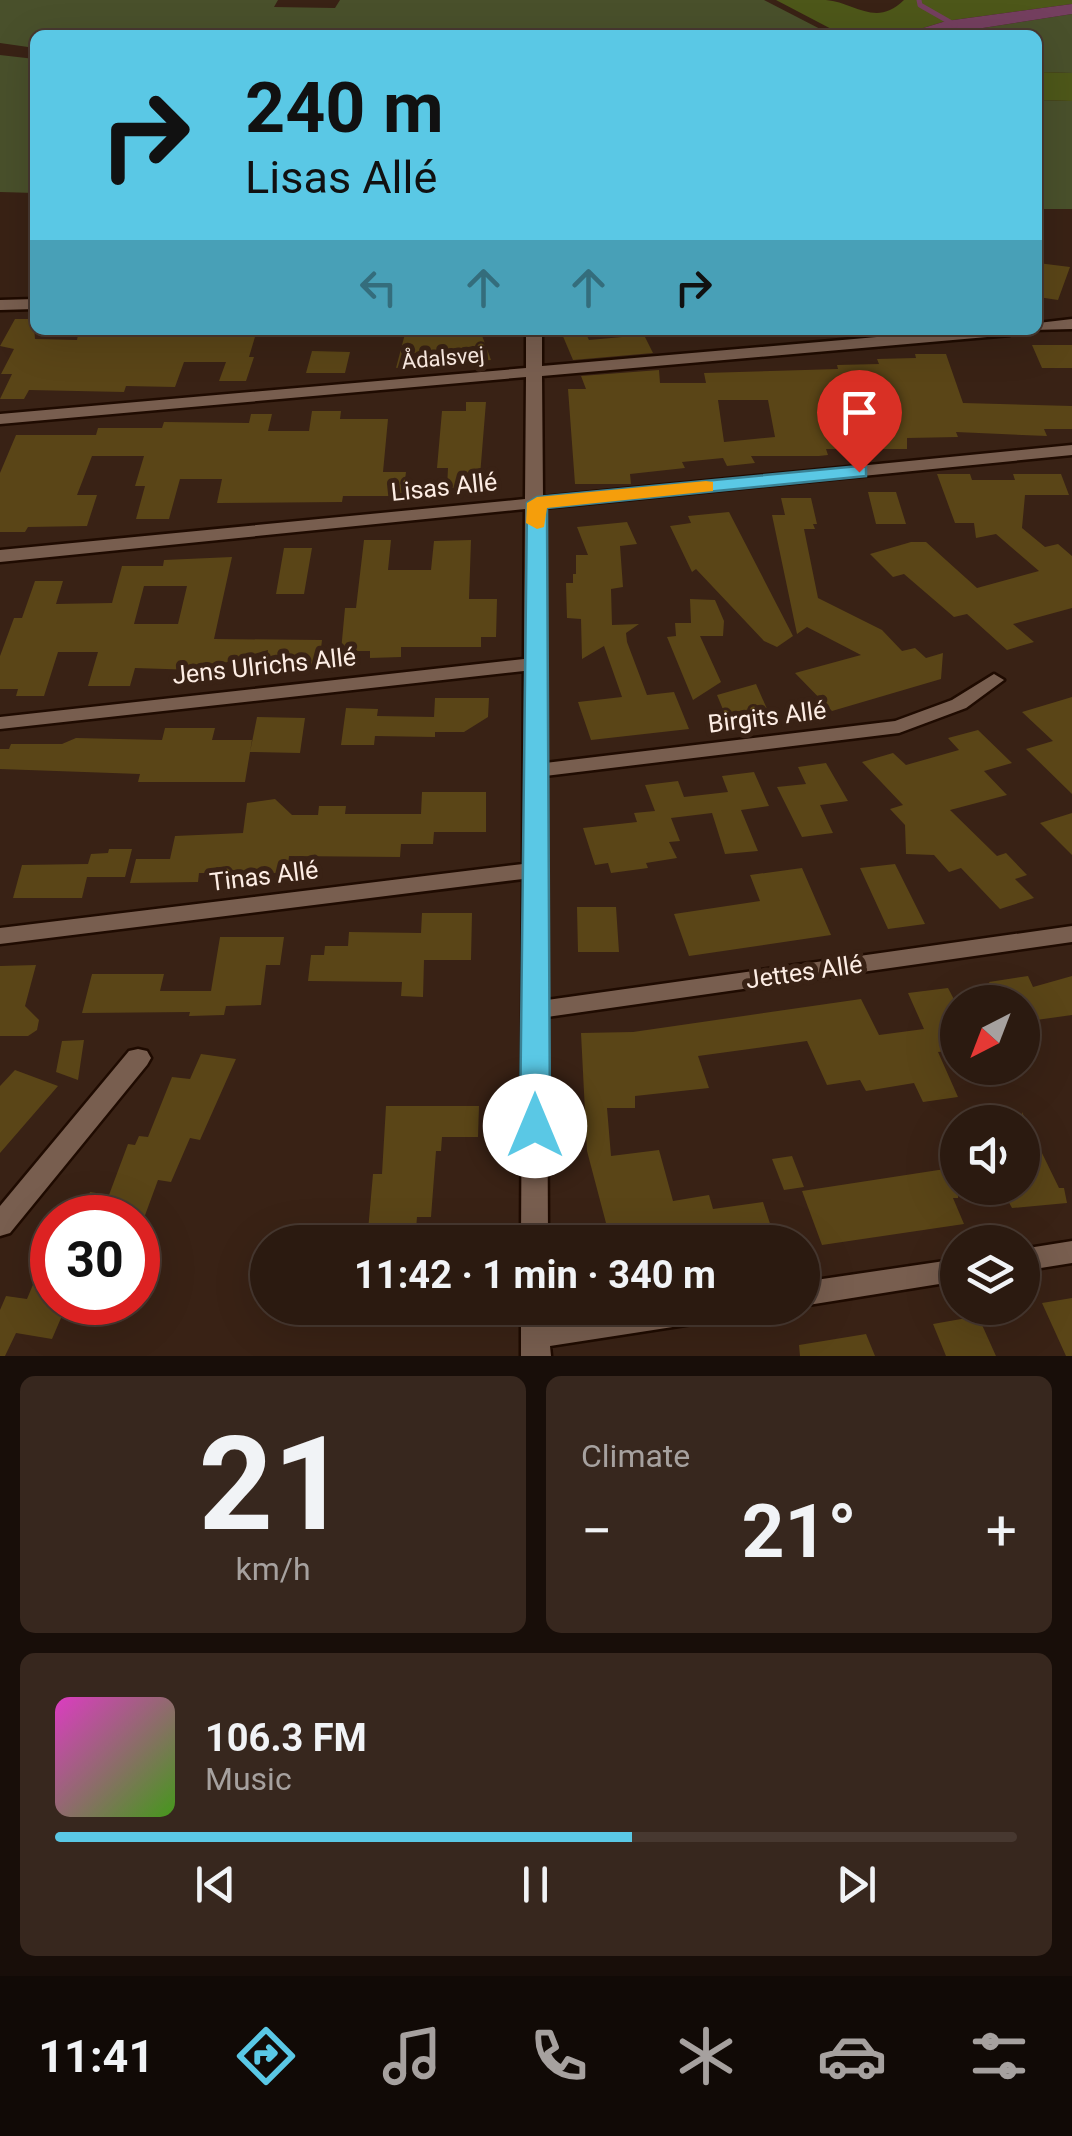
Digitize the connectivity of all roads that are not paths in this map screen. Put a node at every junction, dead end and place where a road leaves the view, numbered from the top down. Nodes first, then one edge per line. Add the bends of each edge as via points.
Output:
1 (30, 304) edge
2 (0, 305) edge
3 (1072, 324) edge
4 (1042, 328) edge
5 (534, 335) edge
6 (953, 335) edge
7 (534, 372) junction
8 (0, 420) edge
9 (1072, 450) edge
10 (537, 503) junction
11 (0, 556) edge
12 (534, 664) junction
13 (994, 680) dead end
14 (0, 723) edge
15 (534, 771) junction
16 (536, 870) junction
17 (1072, 934) edge
18 (0, 936) edge
19 (535, 1010) junction
20 (138, 1058) dead end
21 (0, 1225) edge
22 (536, 1225) edge
23 (1072, 1252) edge
24 (1040, 1257) edge
25 (940, 1273) edge
26 (820, 1291) edge
27 (594, 1325) edge
28 (536, 1333) edge

1 - 2 street
3 - 4 street
5 - 7 street
6 - 7 street, Ådalsvej
7 - 8 street, Ådalsvej
7 - 10 street
9 - 10 street, Lisas Allé
10 - 11 street, Lisas Allé
10 - 12 street
12 - 14 street, Jens Ulrichs Allé
12 - 15 street
13 - 15 street, Birgits Allé via 946,710 866,733
15 - 16 street
16 - 18 street, Tinas Allé
16 - 19 street
17 - 19 street, Jettes Allé
19 - 22 street
20 - 21 street
23 - 24 street
25 - 26 street
27 - 28 street

